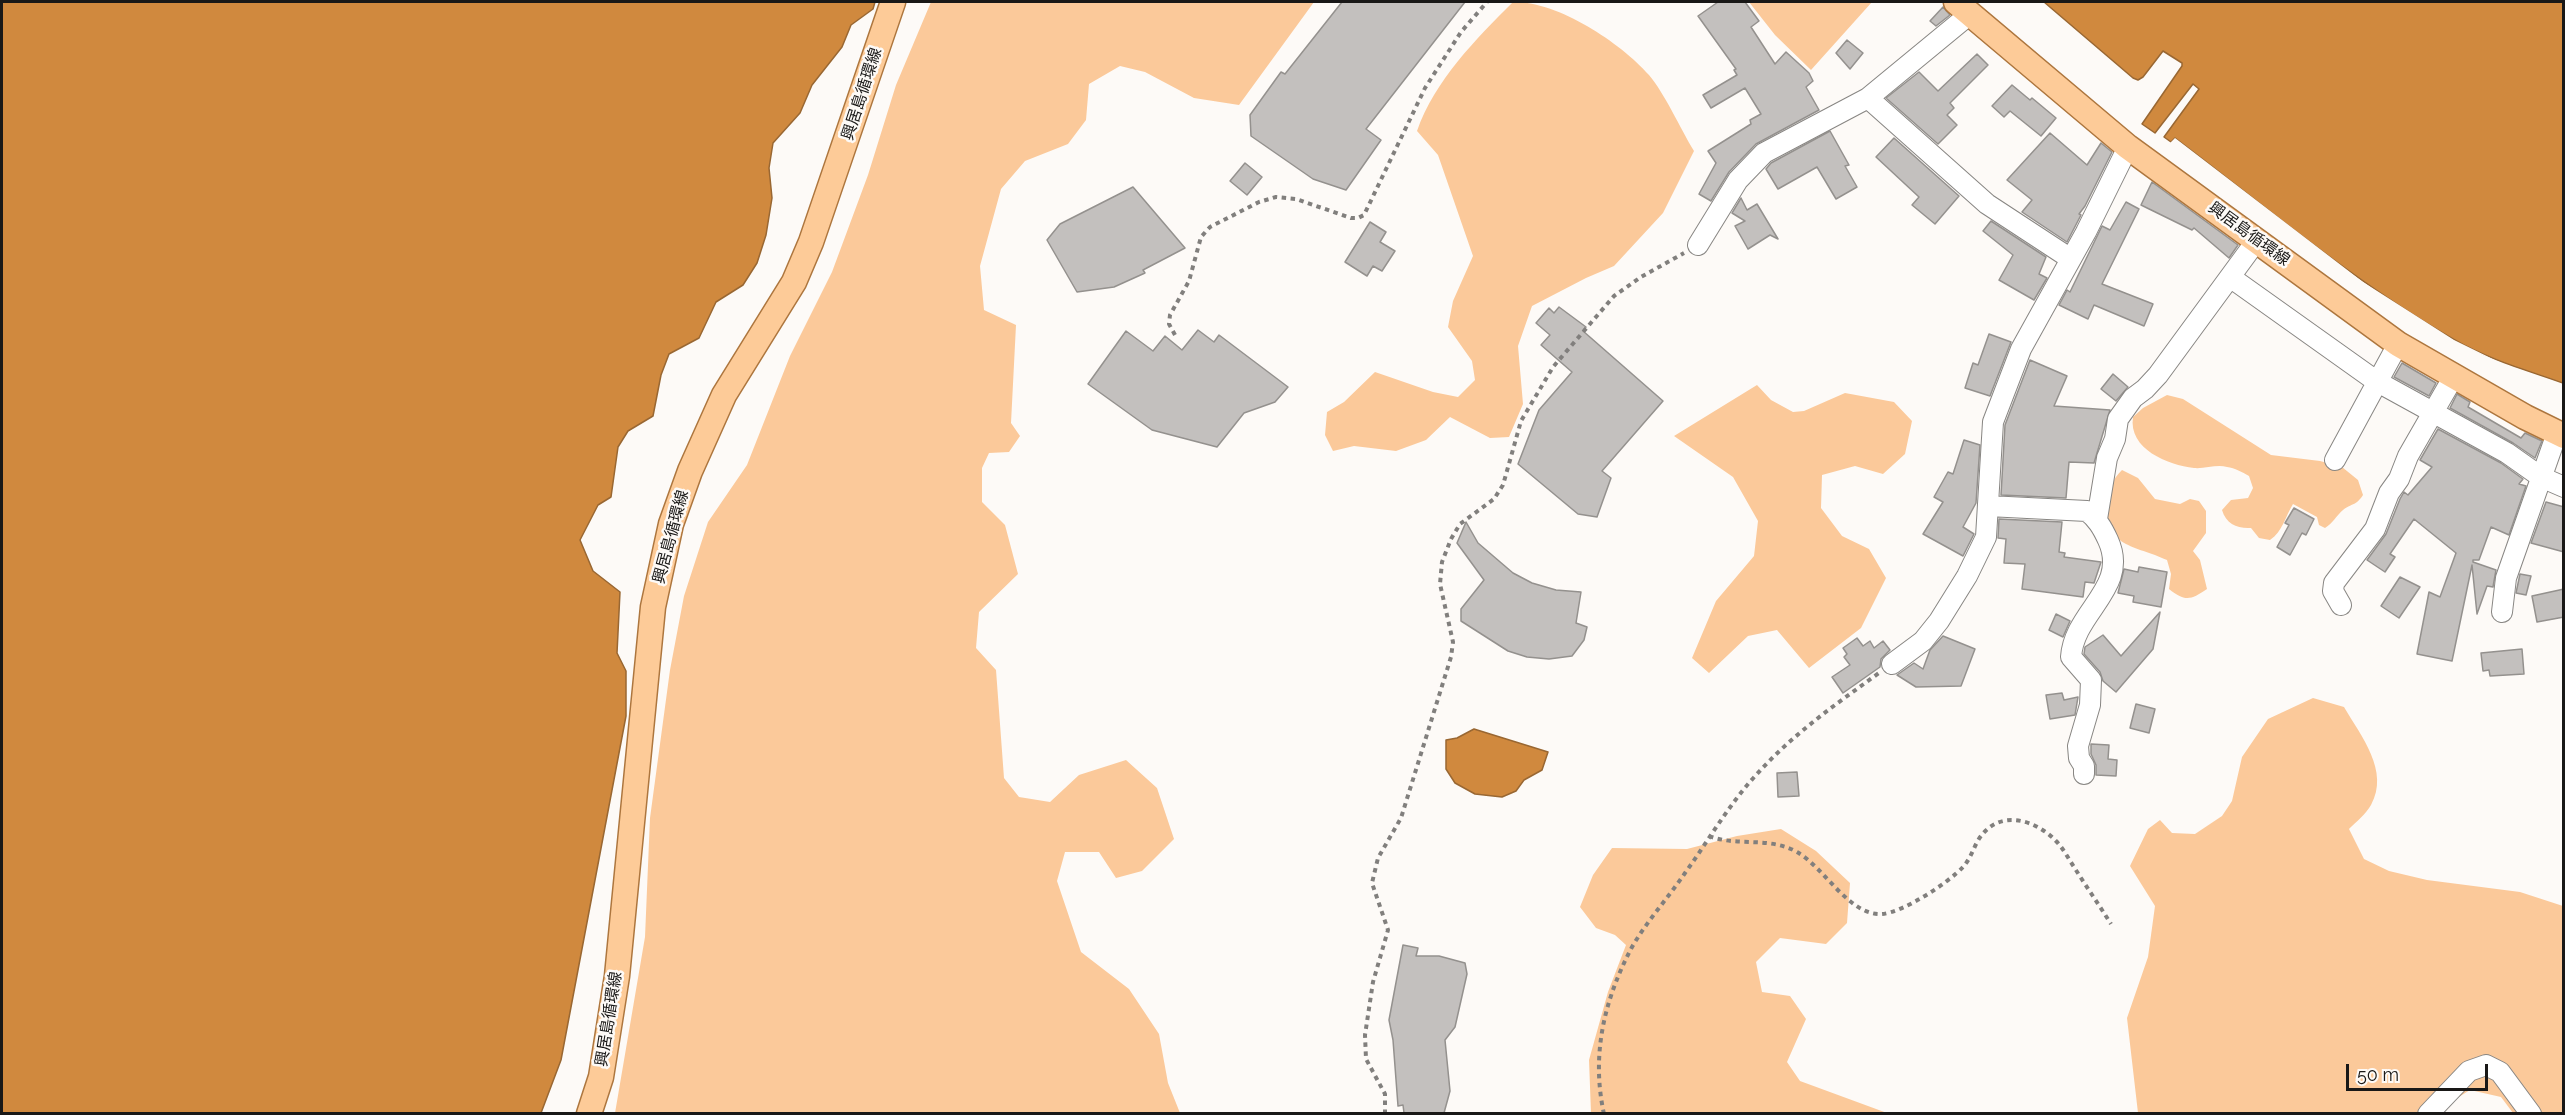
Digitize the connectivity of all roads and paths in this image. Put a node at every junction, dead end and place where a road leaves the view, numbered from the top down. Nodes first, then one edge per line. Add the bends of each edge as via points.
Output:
1 (894, 2) edge
2 (1487, 2) edge
3 (1963, 8) edge
4 (1868, 98) junction
5 (2128, 147) junction
6 (2257, 240) junction
7 (1698, 245) joint
8 (2071, 259) junction
9 (2230, 277) junction
10 (1175, 335) dead end
11 (2398, 344) junction
12 (2454, 376) junction
13 (2376, 381) junction
14 (2432, 414) junction
15 (2560, 434) edge
16 (2335, 460) dead end
17 (2541, 477) junction
18 (2564, 487) edge
19 (1988, 506) junction
20 (2097, 519) junction
21 (2341, 605) dead end
22 (2502, 612) dead end
23 (1892, 664) joint
24 (2085, 774) dead end
25 (1709, 836) junction
26 (2111, 924) dead end
27 (589, 1113) edge
28 (1385, 1113) edge
29 (1604, 1113) edge
30 (2428, 1113) edge
31 (2531, 1113) edge

1 - 27 main road, 興居島循環線 via 807,252 794,282 724,395 694,460 671,524 653,608 617,976 601,1077
2 - 10 path via 1461,32 1425,88 1364,215 1350,218 1276,197 1210,227 1201,237 1189,281 1170,315 1169,324
3 - 4 street
3 - 5 main road, 興居島循環線
4 - 7 street via 1764,153 1738,180
4 - 8 street via 1987,204
5 - 6 main road, 興居島循環線
5 - 8 street
6 - 9 street
6 - 11 main road, 興居島循環線
7 - 28 path via 1614,296 1553,367 1521,421 1503,485 1494,499 1460,524 1443,562 1440,584 1451,632 1451,657 1401,818 1378,858 1372,883 1388,930 1374,982 1365,1035 1366,1059 1385,1094
8 - 19 street via 2021,349 1993,422
9 - 13 street
9 - 20 street via 2158,375 2133,398 2118,419
11 - 12 main road, 興居島循環線
11 - 13 street
12 - 14 street
12 - 15 main road, 興居島循環線
13 - 14 street
13 - 16 street
14 - 17 street via 2506,453
14 - 21 street via 2389,493 2375,529 2334,583 2333,591
15 - 17 street
17 - 18 street
17 - 22 street via 2506,579
19 - 20 street via 2086,510
19 - 23 street via 1986,537 1967,576 1923,641
20 - 24 street via 2114,556 2112,573 2104,592 2084,618 2071,657 2091,680 2090,705 2078,747
23 - 25 path via 1808,724 1756,774
25 - 26 path via 1723,842 1776,843 1796,851 1818,867 1851,903 1879,914 1911,904 1961,869 1973,855 1981,836 1996,823 2014,819 2038,826 2057,842
25 - 29 path via 1633,946 1611,993 1599,1044 1597,1086
30 - 31 street via 2469,1071 2486,1065 2500,1072

